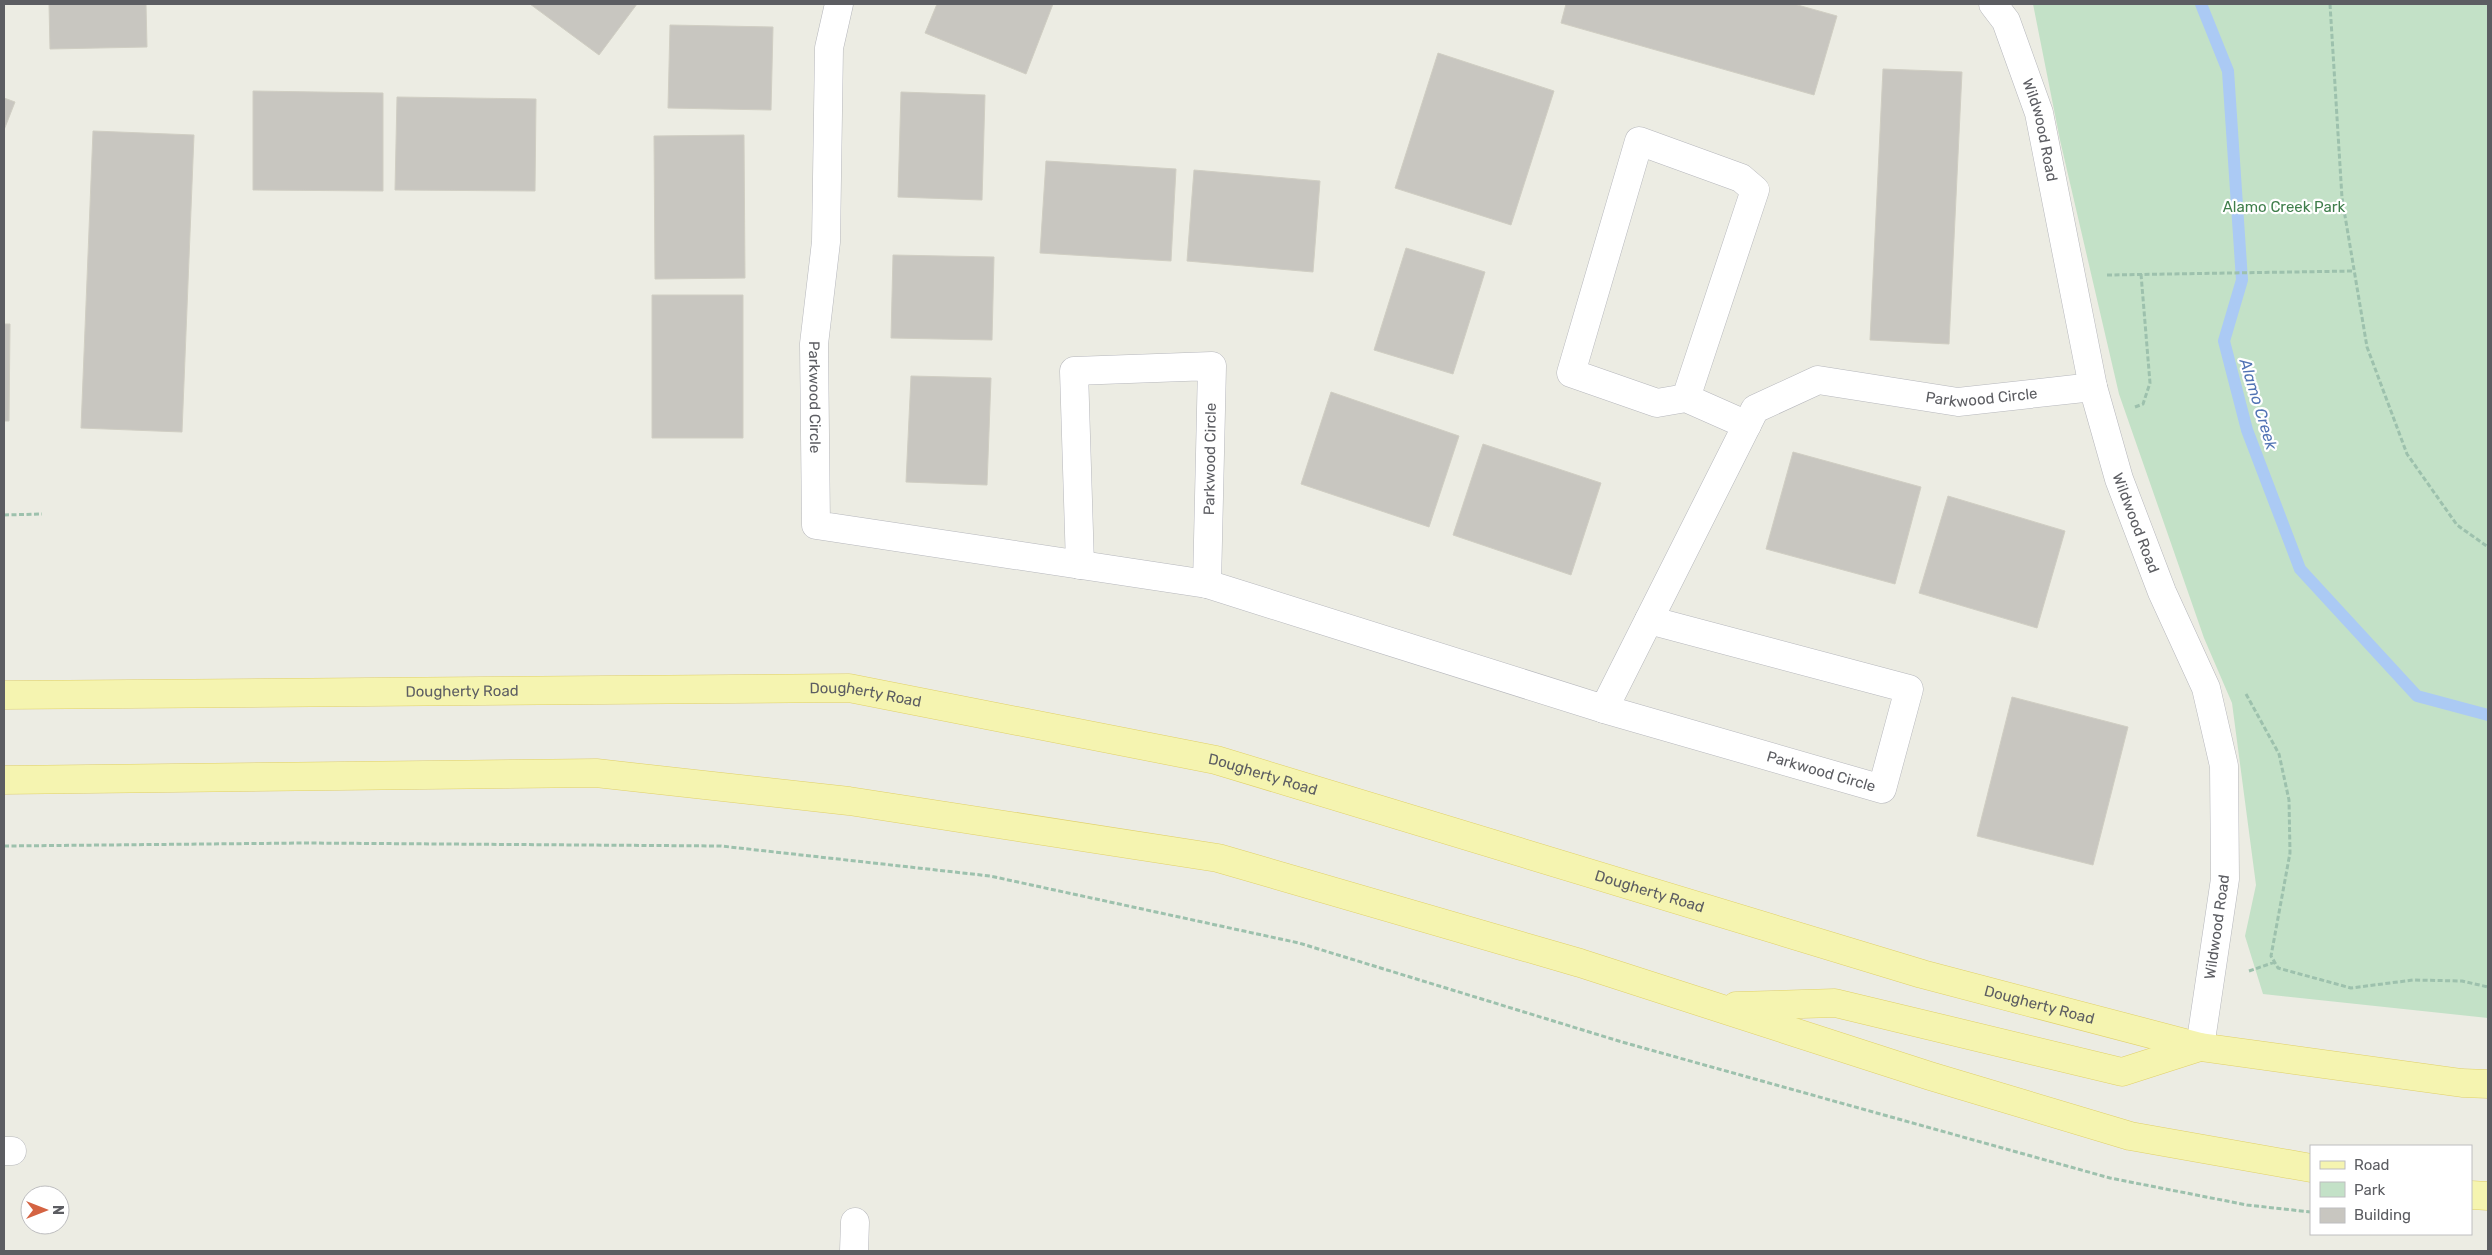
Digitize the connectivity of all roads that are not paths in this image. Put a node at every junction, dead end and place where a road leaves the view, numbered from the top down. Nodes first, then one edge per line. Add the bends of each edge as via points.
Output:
1 (839, 4) edge
2 (1993, 4) edge
3 (2093, 387) junction
4 (1686, 398) junction
5 (1747, 425) junction
6 (1080, 565) junction
7 (1207, 584) junction
8 (1648, 620) junction
9 (4, 694) edge
10 (1604, 709) junction
11 (4, 780) edge
12 (1715, 1006) junction
13 (2200, 1047) junction
14 (2488, 1084) edge
15 (2310, 1168) edge
16 (2472, 1195) edge
17 (2488, 1196) edge
18 (855, 1222) dead end
19 (854, 1251) edge

1 - 6 street, Parkwood Circle via 829,48 826,242 814,344 816,525
2 - 3 street, Wildwood Road via 2006,21 2039,113
3 - 5 street, Parkwood Circle via 1958,402 1818,380 1755,409
3 - 13 street, Wildwood Road via 2119,479 2162,592 2206,688 2224,766 2225,879
4 - 4 street via 1755,190 1741,178 1639,141 1570,373 1657,403
4 - 5 street
5 - 8 street, Parkwood Circle
6 - 7 street, Parkwood Circle
6 - 7 street, Parkwood Circle via 1074,371 1212,366
7 - 10 street, Parkwood Circle
8 - 10 street, Parkwood Circle
8 - 10 street, Parkwood Circle via 1909,689 1882,789
9 - 13 main road, Dougherty Road via 849,688 1216,760 1922,974
11 - 12 main road via 596,772 850,801 1218,858 1580,963
12 - 13 main road via 1835,1003 2122,1072
12 - 15 main road via 1930,1076 2130,1136
13 - 14 main road, Dougherty Road
16 - 17 main road
18 - 19 street

